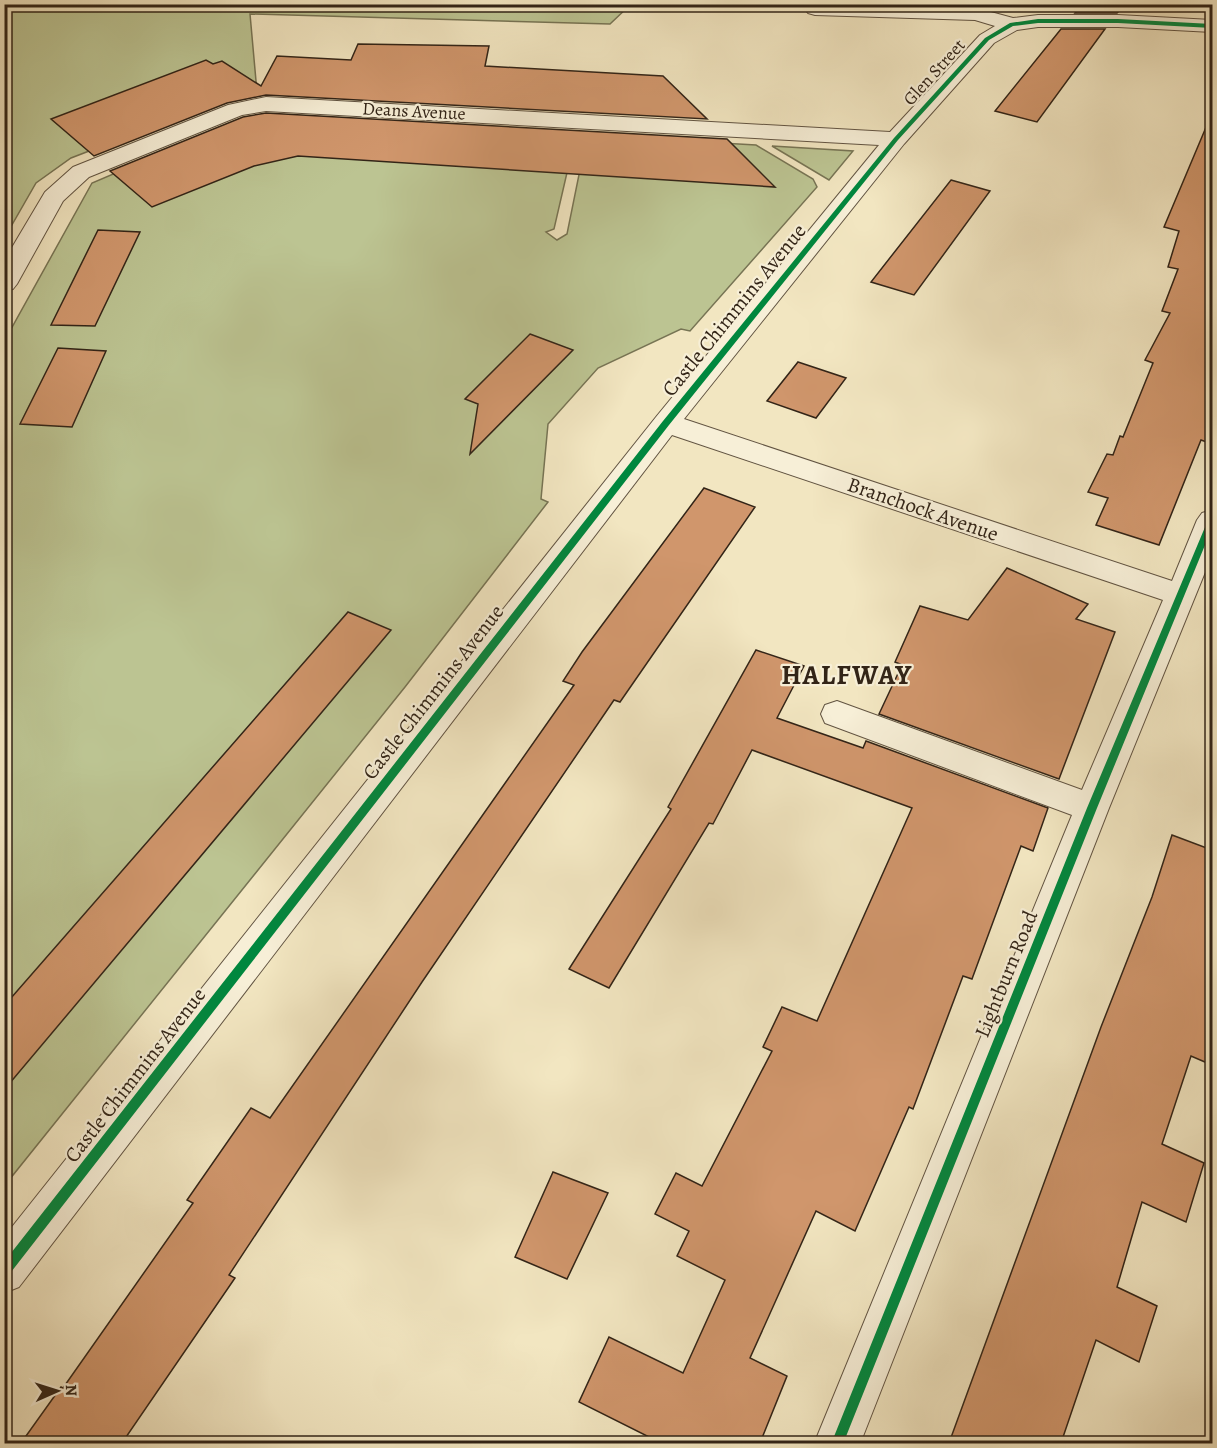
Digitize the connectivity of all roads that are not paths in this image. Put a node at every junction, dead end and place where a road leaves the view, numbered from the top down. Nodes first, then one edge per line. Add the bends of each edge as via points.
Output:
1 (814, 9) dead end
2 (1012, 24) junction
3 (1212, 26) edge
4 (896, 139) junction
5 (4, 284) edge
6 (666, 423) junction
7 (1212, 520) edge
8 (1180, 595) junction
9 (837, 714) dead end
10 (1092, 808) junction
11 (4, 1272) edge
12 (837, 1443) edge

1 - 2 street via 976,14
2 - 3 street, Glen Street via 1118,21
2 - 4 street, Glen Street via 987,39
4 - 5 street, Deans Avenue via 266,104 236,110 81,172 53,197
4 - 6 street, Castle Chimmins Avenue
6 - 8 street, Branchock Avenue
6 - 11 street, Castle Chimmins Avenue
7 - 8 street, Lightburn Road
8 - 10 street, Lightburn Road
9 - 10 street
10 - 12 street, Lightburn Road

